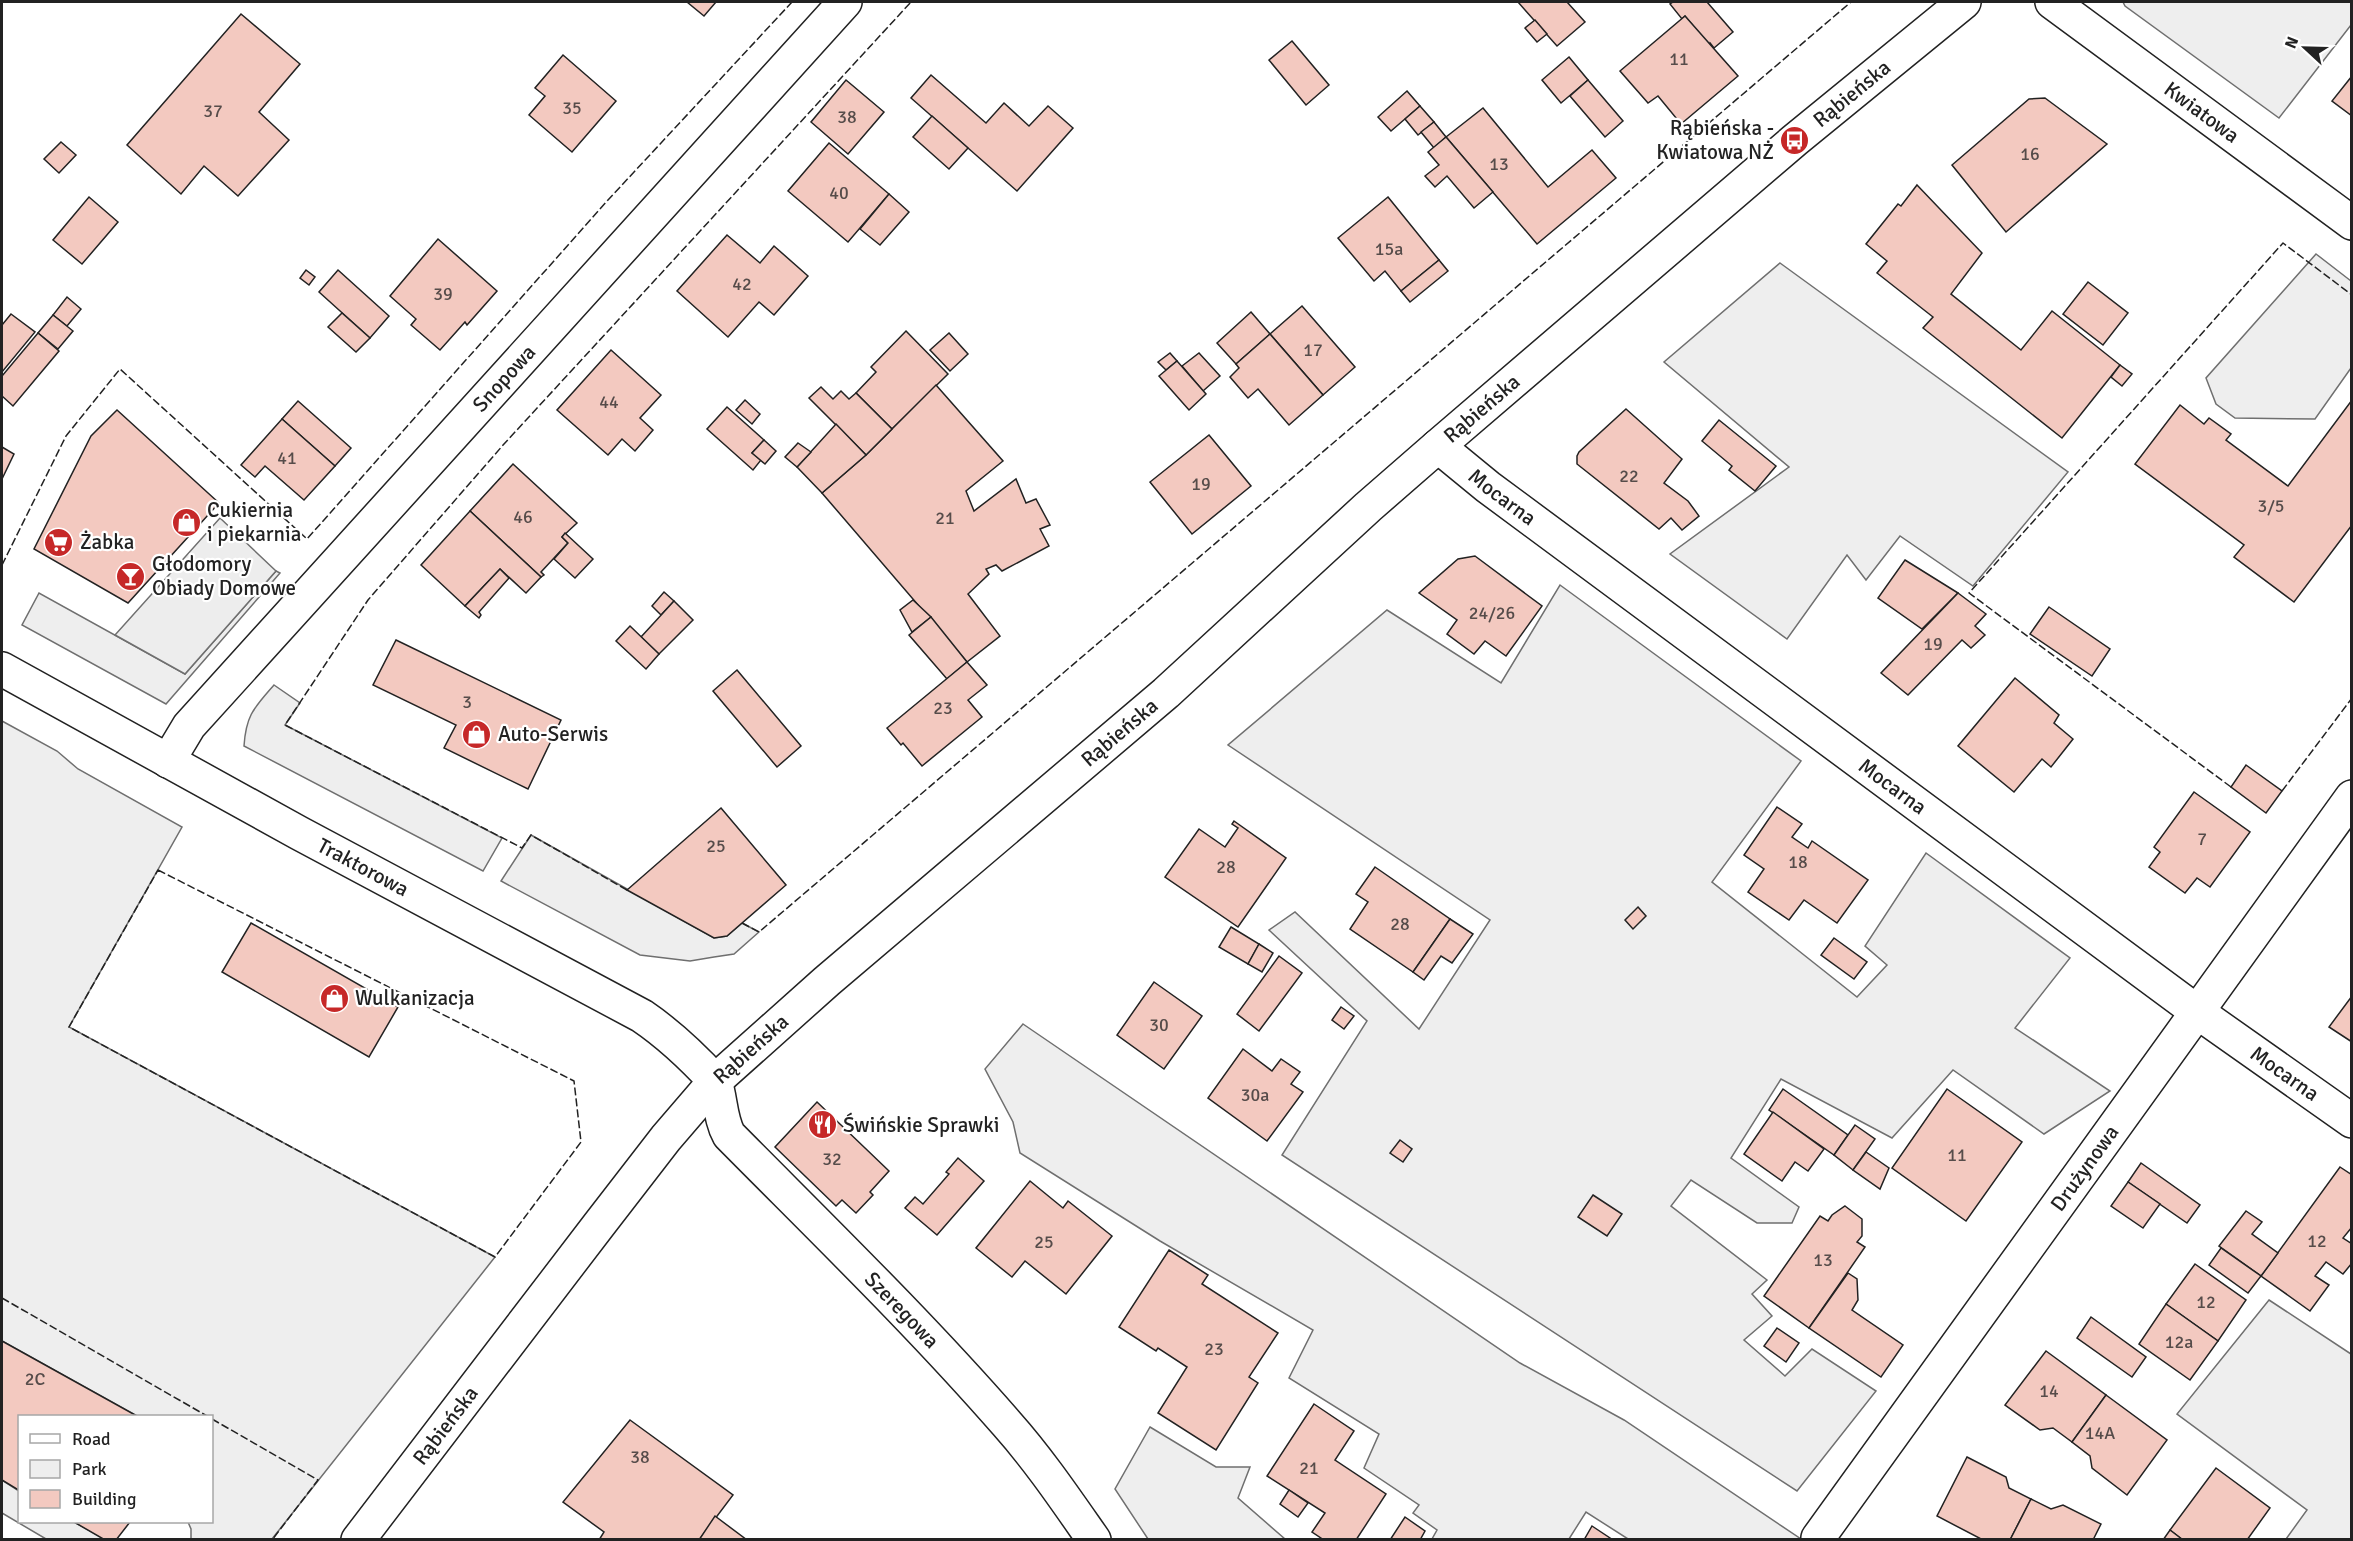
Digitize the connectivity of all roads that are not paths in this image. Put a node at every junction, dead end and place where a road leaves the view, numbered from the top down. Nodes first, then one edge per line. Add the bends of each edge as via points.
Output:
1 (846, 2) edge
2 (1964, 2) edge
3 (2052, 2) edge
4 (2352, 223) edge
5 (1438, 446) junction
6 (2, 669) edge
7 (168, 760) junction
8 (2352, 797) edge
9 (2196, 1011) junction
10 (715, 1081) junction
11 (2352, 1121) edge
12 (1818, 1538) dead end
13 (358, 1539) edge
14 (1094, 1539) edge

1 - 7 street, Snopowa via 189,726
2 - 5 street, Rąbieńska via 1795,140
3 - 4 street, Kwiatowa
5 - 9 street, Mocarna
5 - 10 street, Rąbieńska via 1166,693
6 - 7 street, Traktorowa
7 - 10 street, Traktorowa via 642,1016 666,1032
8 - 9 street, Drużynowa
9 - 11 street, Mocarna
9 - 12 street, Drużynowa
10 - 13 street, Rąbieńska via 666,1138
10 - 14 street, Szeregowa via 723,1124 729,1135 1007,1424

